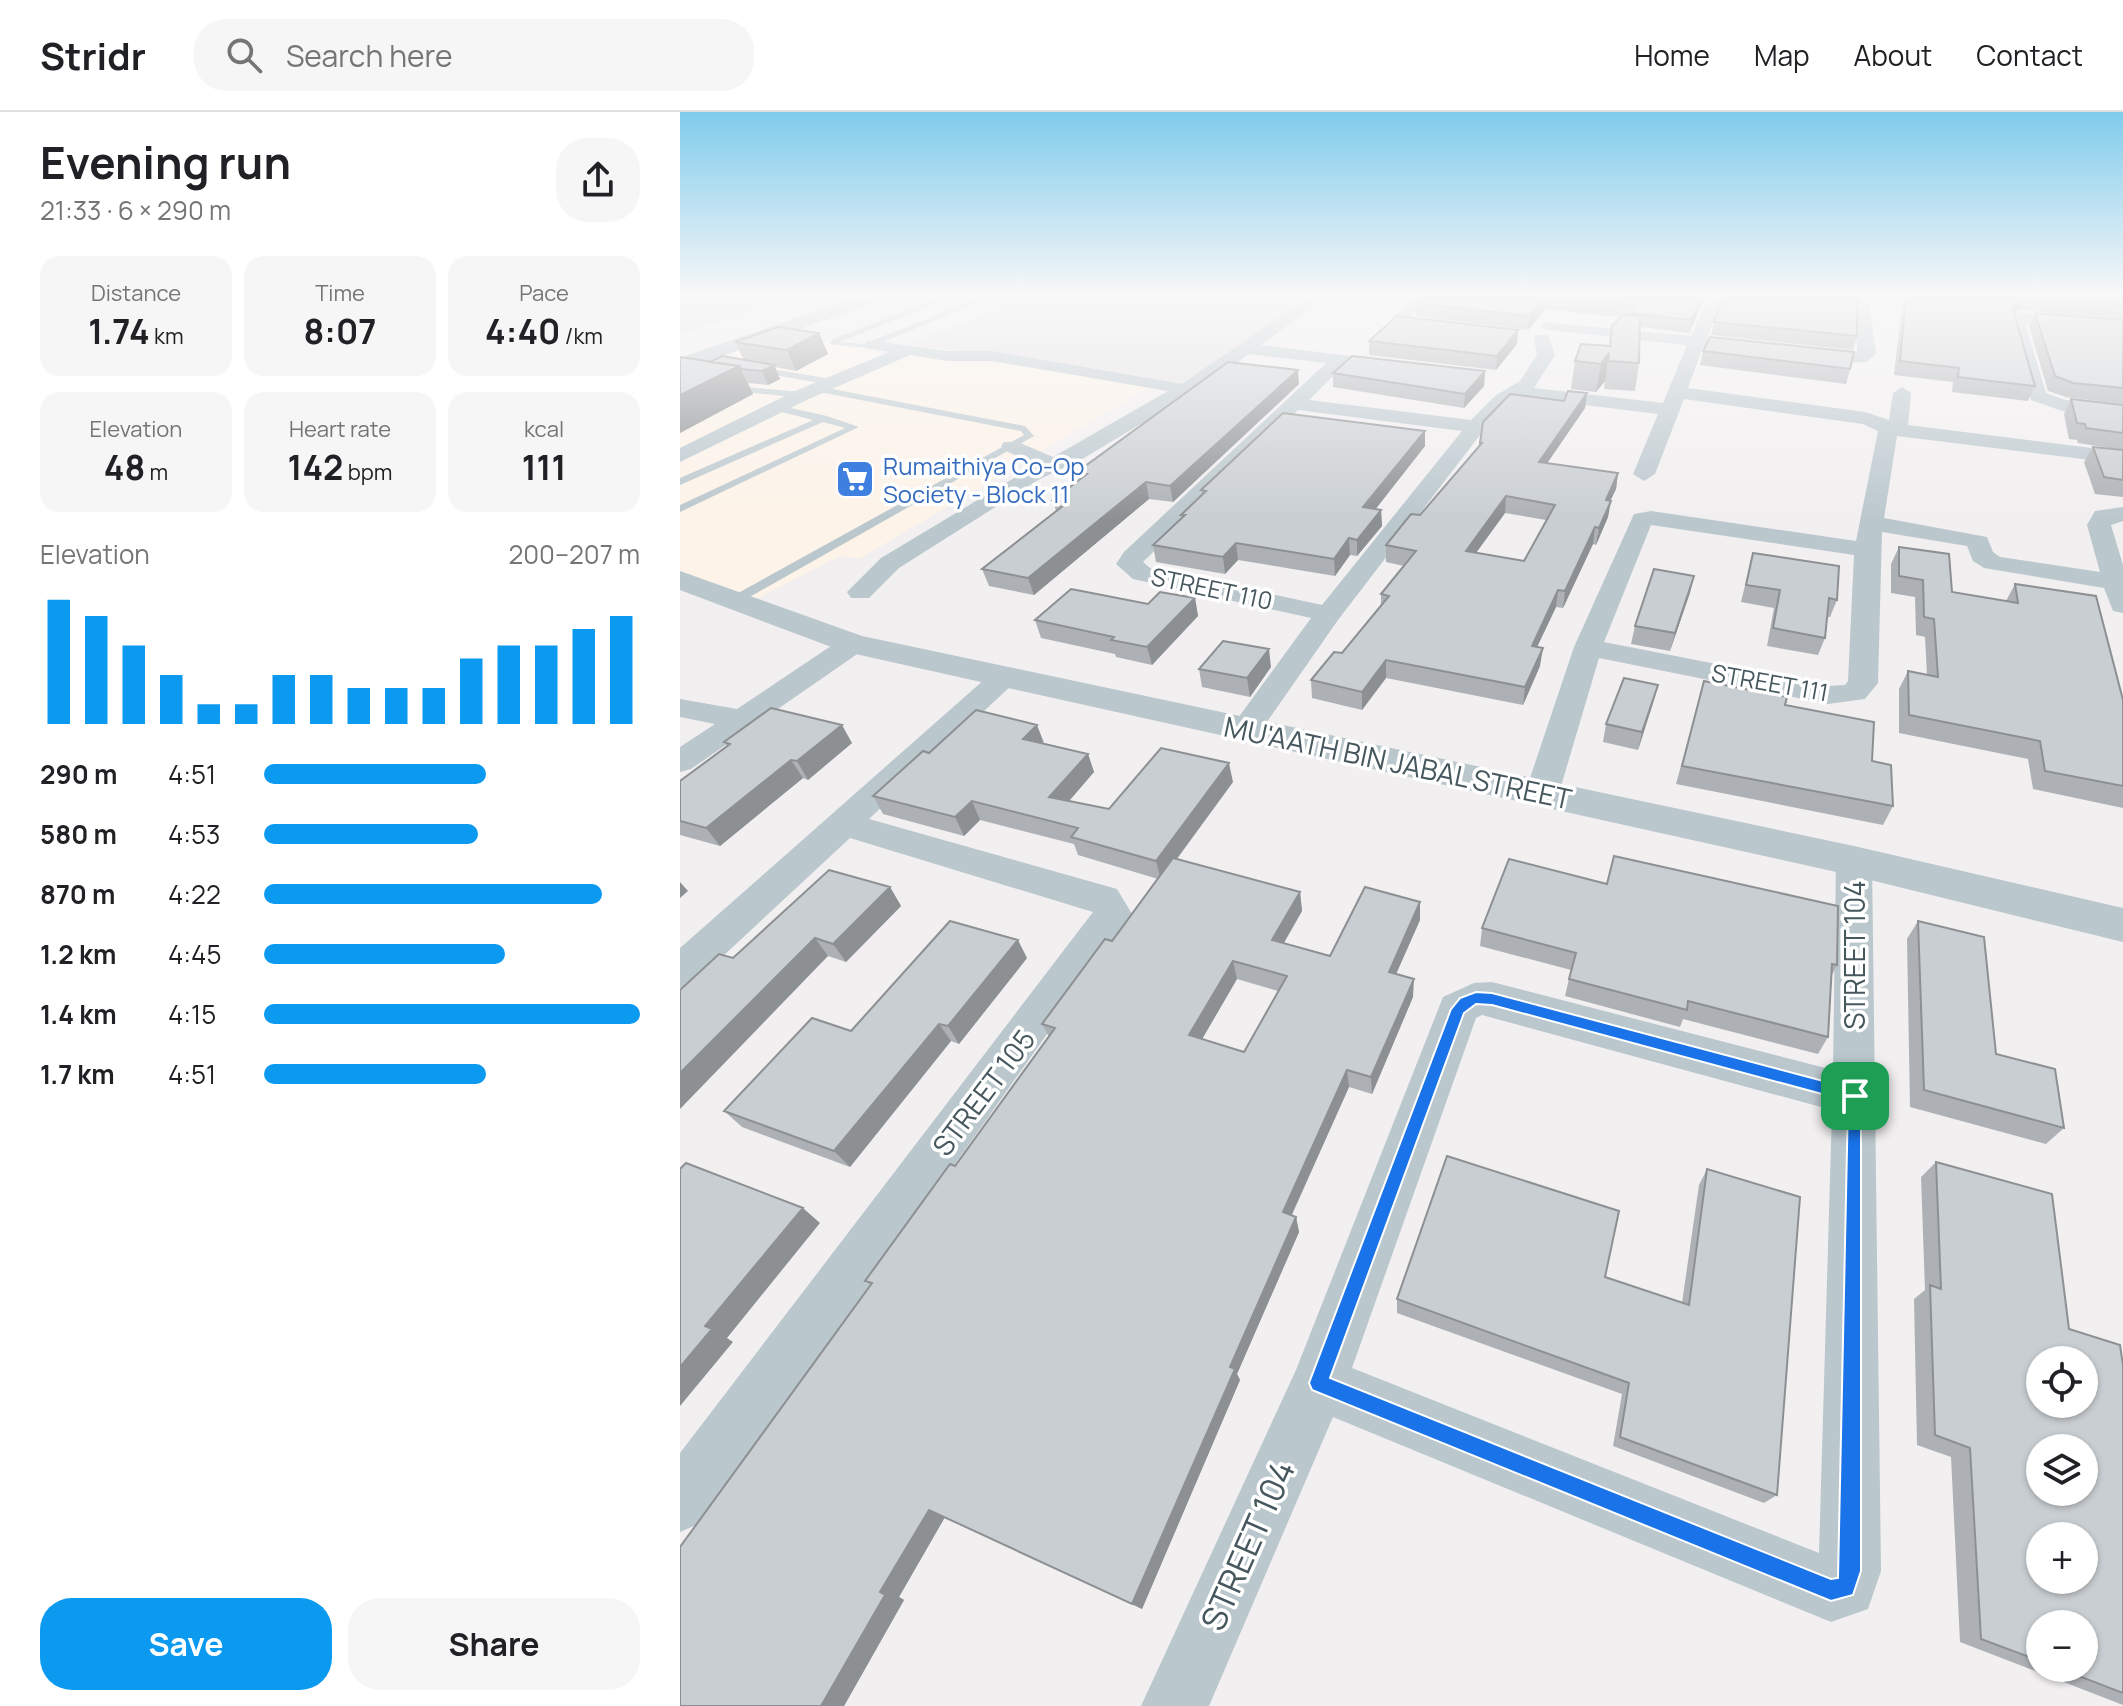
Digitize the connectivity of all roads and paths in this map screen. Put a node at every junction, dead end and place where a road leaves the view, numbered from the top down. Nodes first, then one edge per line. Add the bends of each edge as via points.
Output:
1 (760, 371) edge
2 (858, 371) edge
3 (1085, 371) edge
4 (1213, 371) edge
5 (1329, 371) edge
6 (1530, 371) edge
7 (1682, 371) edge
8 (2031, 371) edge
9 (1515, 384) junction
10 (709, 385) edge
11 (817, 389) junction
12 (1902, 393) dead end
13 (1178, 394) junction
14 (1673, 401) junction
15 (1296, 404) junction
16 (777, 408) junction
17 (2123, 412) edge
18 (2046, 415) junction
19 (824, 418) junction
20 (1476, 427) junction
21 (1893, 430) junction
22 (1999, 443) junction
23 (1011, 446) junction
24 (680, 456) edge
25 (2123, 458) edge
26 (1052, 464) junction
27 (1644, 474) dead end
28 (680, 482) edge
29 (680, 509) edge
30 (2123, 514) edge
31 (1870, 523) junction
32 (1867, 550) junction
33 (680, 580) edge
34 (2116, 582) junction
35 (860, 592) dead end
36 (735, 600) junction
37 (2123, 607) edge
38 (1328, 614) junction
39 (853, 644) junction
40 (1588, 647) junction
41 (1004, 677) junction
42 (680, 708) edge
43 (740, 719) junction
44 (1246, 729) junction
45 (680, 762) edge
46 (1542, 793) junction
47 (844, 824) junction
48 (1854, 861) junction
49 (2123, 925) edge
50 (680, 972) edge
51 (1855, 1096) junction
52 (1319, 1383) junction
53 (680, 1502) edge
54 (1175, 1706) edge

1 - 11 lane
2 - 11 street
3 - 13 street via 1168,385
4 - 13 street
5 - 15 street
6 - 9 street
7 - 14 street
8 - 18 street
9 - 14 street
9 - 20 street
10 - 11 lane
11 - 16 street
11 - 23 lane via 1030,433
12 - 21 street, STREET 111
13 - 26 street
14 - 21 street via 1865,418
14 - 27 street
15 - 20 street
15 - 38 street, STREET 110 via 1129,564 1142,574
16 - 19 lane
16 - 24 street
17 - 18 street
18 - 22 street
19 - 28 lane
19 - 29 lane via 854,427
20 - 38 street
21 - 22 street
21 - 31 street, STREET 111
22 - 25 street
23 - 26 street
23 - 36 lane
26 - 35 street via 890,563
30 - 34 street via 2103,516 2099,525
31 - 32 street, STREET 111
31 - 34 street via 1969,539 1978,542 1982,556 1993,563
32 - 40 street via 1645,518
32 - 40 street, STREET 111 via 1863,683 1854,693 1828,695
33 - 36 street, MU'AATH BIN JABAL STREET
34 - 37 street
36 - 39 street, MU'AATH BIN JABAL STREET
38 - 44 street
39 - 41 street, MU'AATH BIN JABAL STREET
39 - 43 street
40 - 46 street
41 - 44 street, MU'AATH BIN JABAL STREET
41 - 47 street
42 - 43 street
43 - 45 street
44 - 46 street, MU'AATH BIN JABAL STREET
46 - 48 street, MU'AATH BIN JABAL STREET
47 - 50 street
47 - 53 street, STREET 105 via 1104,899 1113,914
48 - 49 street, MU'AATH BIN JABAL STREET
48 - 51 street, STREET 104
51 - 52 street, STREET 104 via 1492,999 1465,1002 1458,1009
51 - 52 street, STREET 104 via 1846,1587 1831,1590
52 - 54 street, STREET 104

